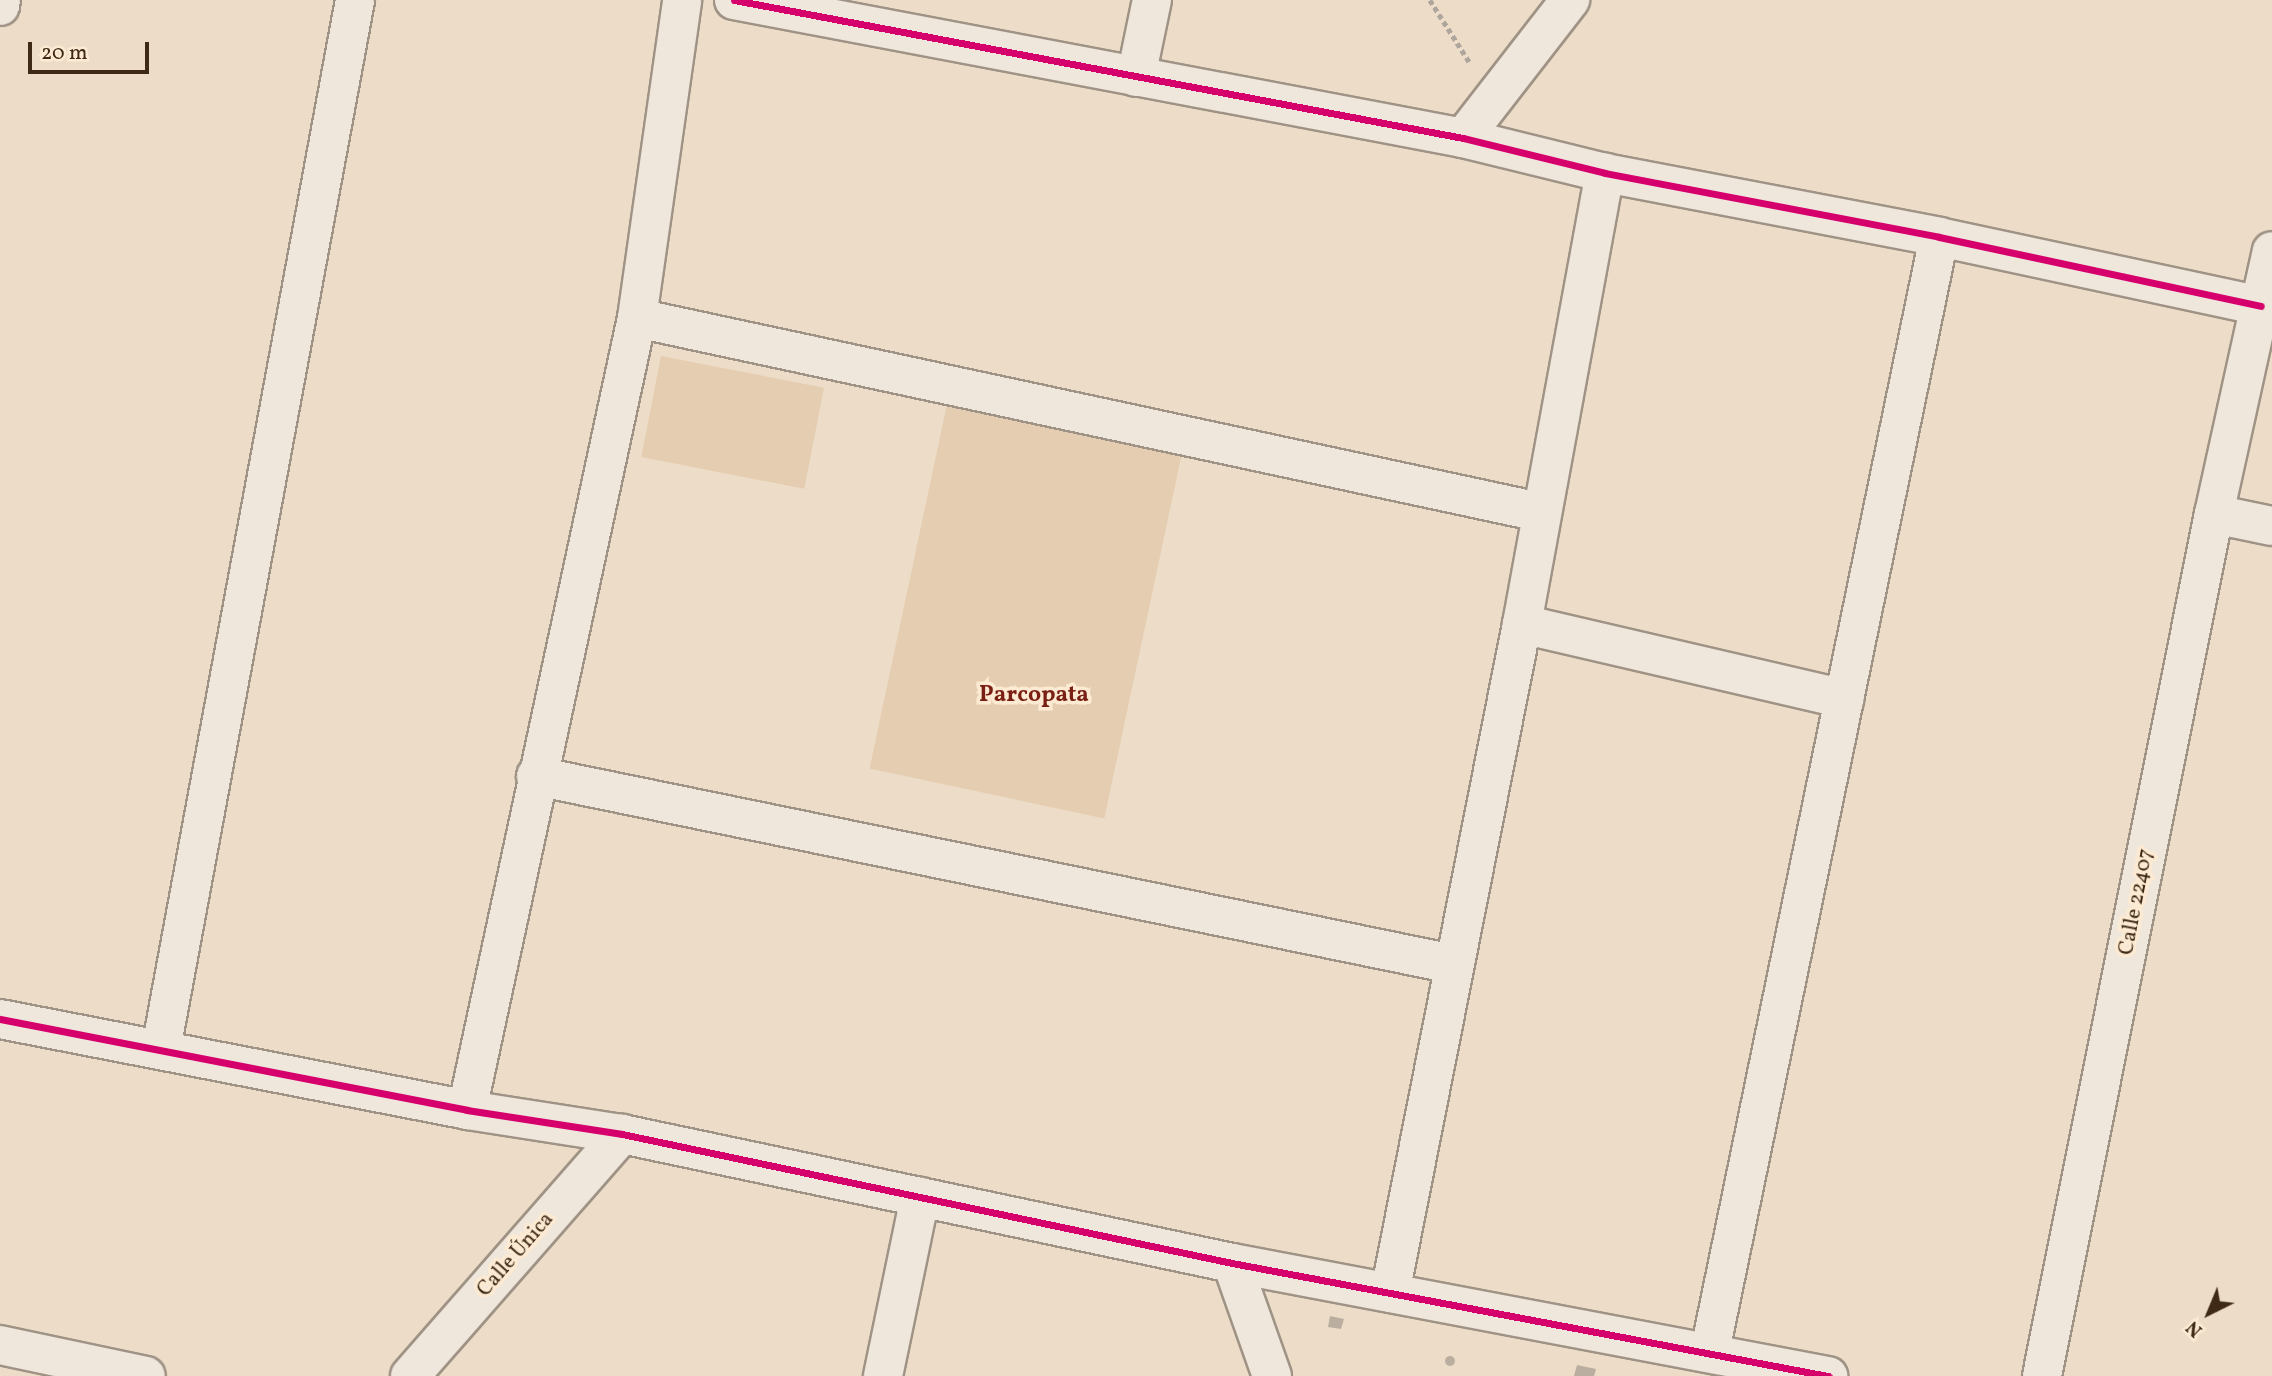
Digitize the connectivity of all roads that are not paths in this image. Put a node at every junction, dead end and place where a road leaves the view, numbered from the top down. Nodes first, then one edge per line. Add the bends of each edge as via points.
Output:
1 (1, 0) edge
2 (355, 0) edge
3 (682, 0) edge
4 (734, 0) edge
5 (1152, 0) edge
6 (1570, 0) edge
7 (0, 6) edge
8 (826, 9) edge
9 (1136, 77) junction
10 (1463, 138) junction
11 (1605, 173) junction
12 (1939, 237) junction
13 (2272, 251) edge
14 (2261, 306) junction
15 (637, 318) junction
16 (1540, 512) junction
17 (2214, 514) junction
18 (2272, 526) edge
19 (1522, 624) junction
20 (1844, 699) junction
21 (536, 776) junction
22 (1454, 964) junction
23 (0, 1019) edge
24 (161, 1049) junction
25 (467, 1110) junction
26 (622, 1134) junction
27 (920, 1197) junction
28 (1232, 1263) junction
29 (1390, 1293) junction
30 (0, 1345) edge
31 (1710, 1351) junction
32 (79, 1369) edge
33 (146, 1376) edge
34 (410, 1376) edge
35 (883, 1376) edge
36 (1272, 1376) edge
37 (1828, 1376) edge
38 (2042, 1376) edge

1 - 7 street
2 - 24 street
3 - 15 street
4 - 8 street
5 - 9 street
6 - 10 street
8 - 9 street
9 - 10 street
10 - 11 street
11 - 12 street
11 - 16 street
12 - 14 street
12 - 20 street
13 - 14 street, Calle 22407
14 - 17 street, Calle 22407
15 - 16 street
15 - 21 street
16 - 19 street
17 - 18 street
17 - 38 street, Calle 22407
19 - 20 street
19 - 22 street
20 - 31 street
21 - 22 street
21 - 25 street
22 - 29 street
23 - 24 street
24 - 25 street
25 - 26 street
26 - 27 street
26 - 34 street, Calle Única
27 - 28 street
27 - 35 street
28 - 29 street
28 - 36 street
29 - 31 street
30 - 32 street
31 - 37 street
32 - 33 street

